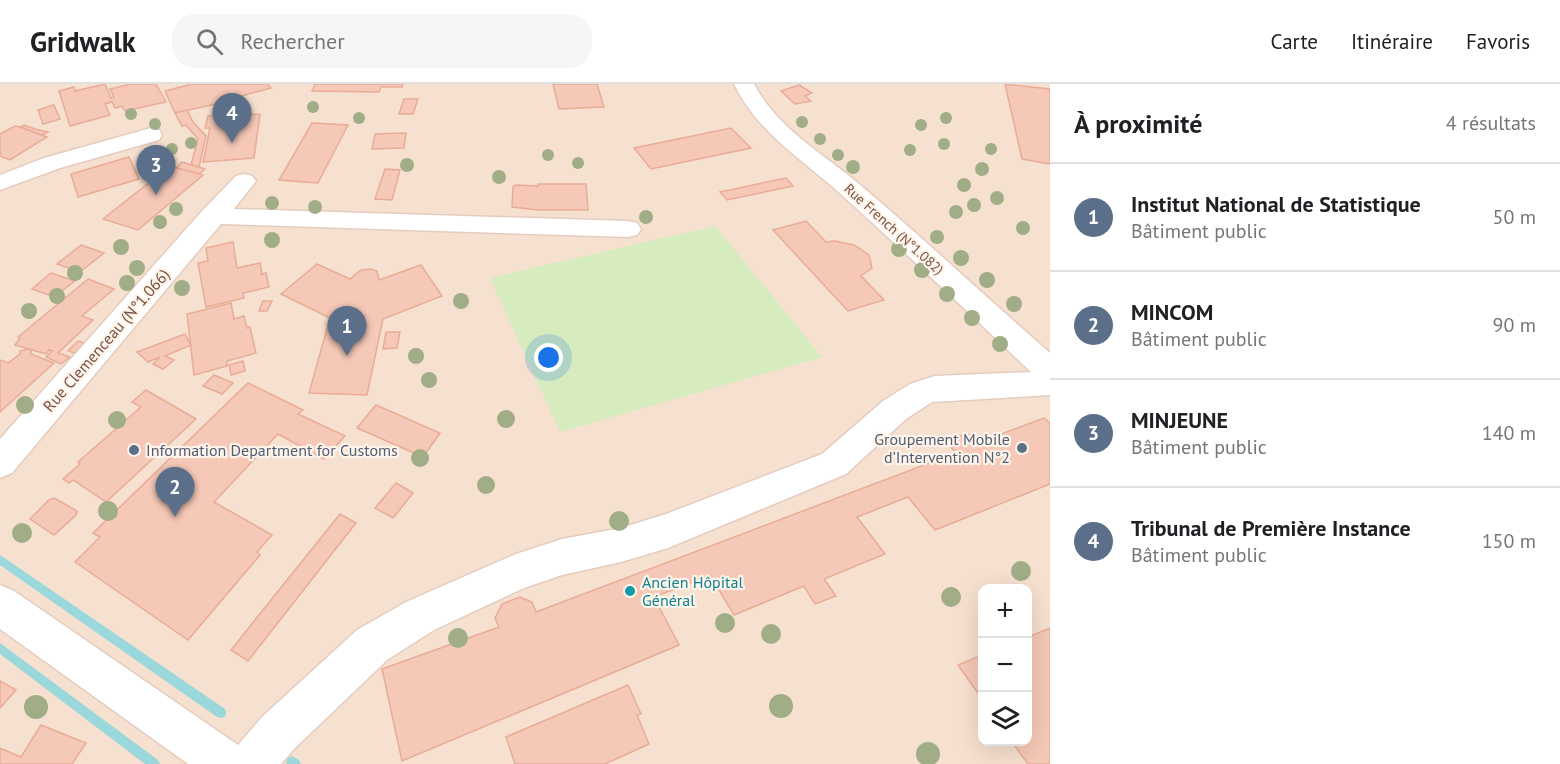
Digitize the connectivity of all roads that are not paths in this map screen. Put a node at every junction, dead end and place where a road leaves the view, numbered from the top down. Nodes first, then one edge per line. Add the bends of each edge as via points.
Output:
1 (744, 84) edge
2 (151, 135) dead end
3 (244, 181) dead end
4 (0, 183) edge
5 (212, 216) junction
6 (628, 229) dead end
7 (1050, 370) edge
8 (1050, 383) edge
9 (0, 463) edge
10 (0, 605) edge
11 (226, 764) edge
12 (252, 764) edge

1 - 7 street, Rue French (N°1.082) via 780,133 850,189
2 - 4 street via 52,163
3 - 5 street, Rue Clemenceau (N°1.066)
5 - 6 street
5 - 9 street, Rue Clemenceau (N°1.066)
8 - 12 street via 921,391 856,450 834,464 668,531 516,572 420,616 372,645 278,733
10 - 11 street

